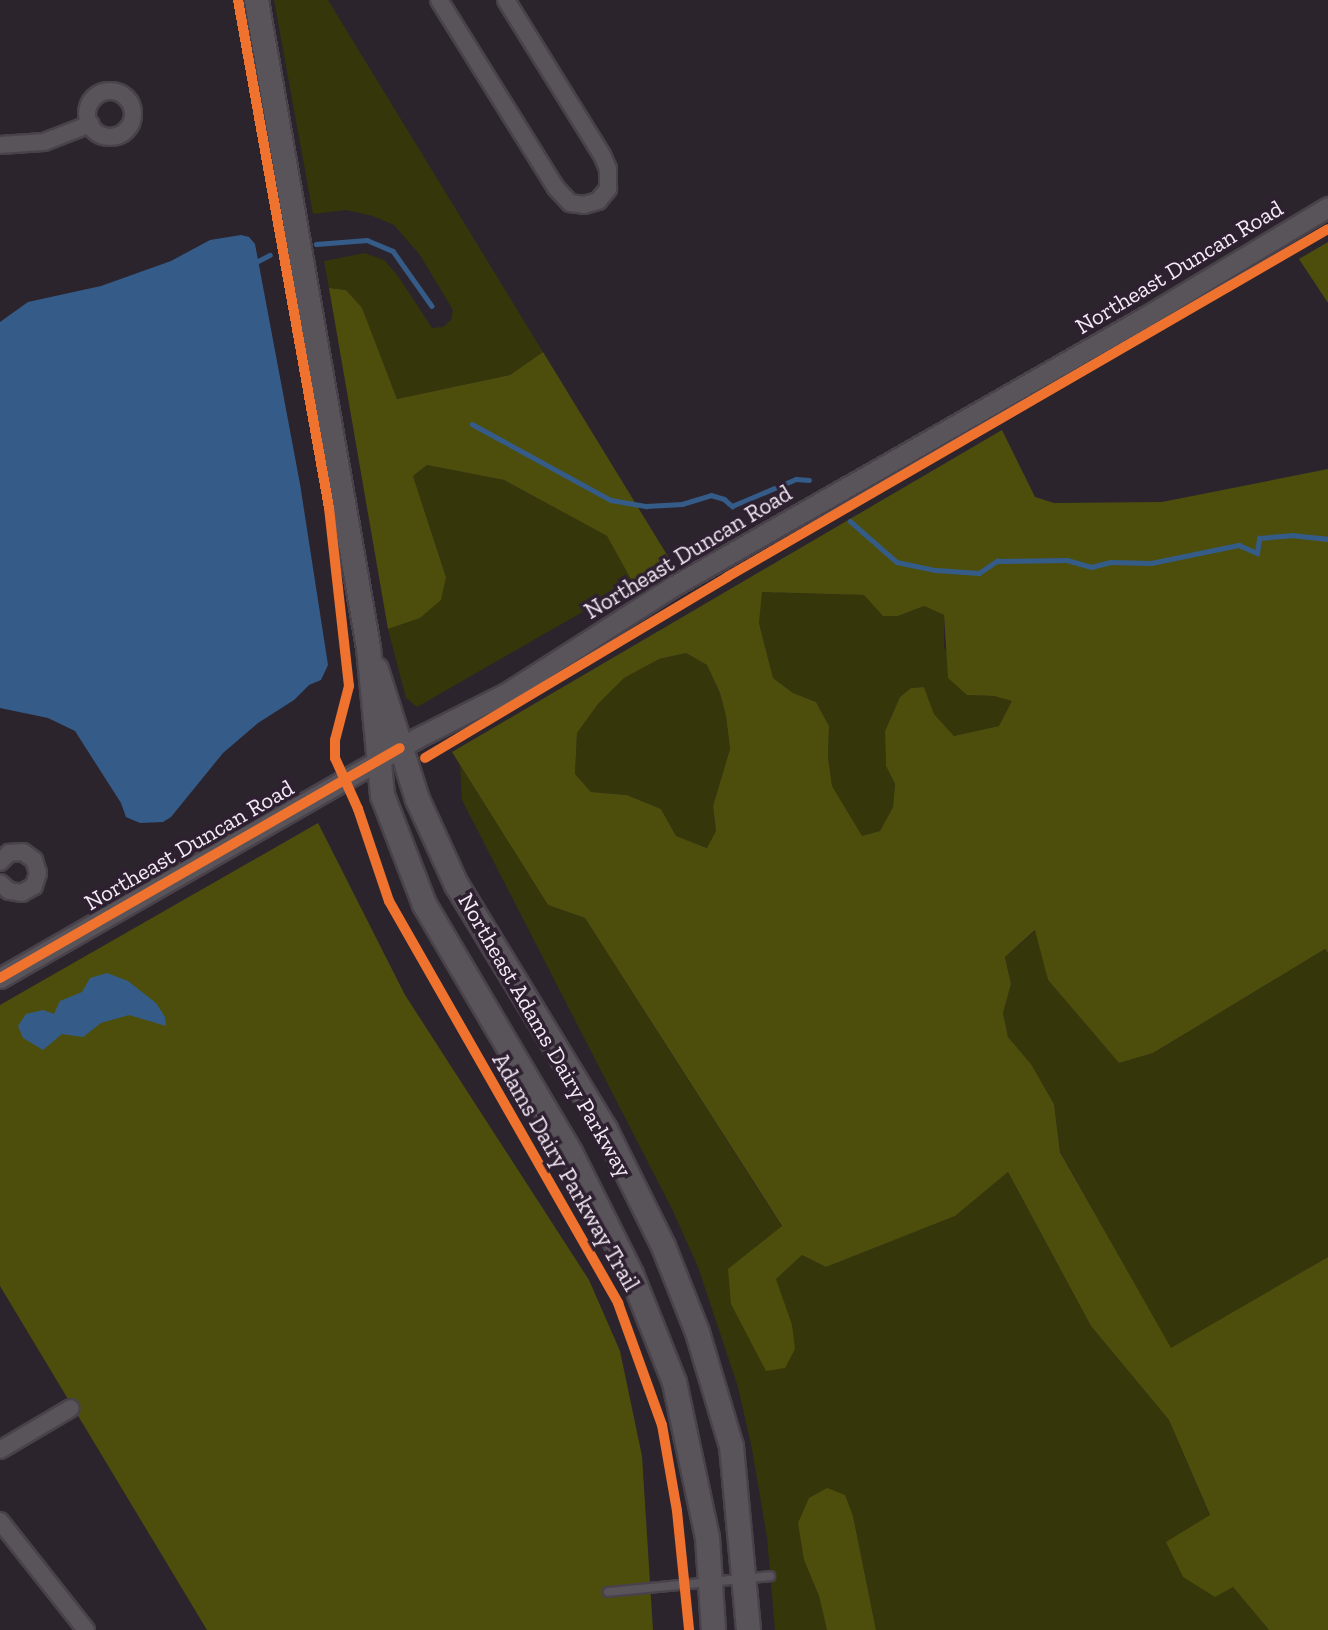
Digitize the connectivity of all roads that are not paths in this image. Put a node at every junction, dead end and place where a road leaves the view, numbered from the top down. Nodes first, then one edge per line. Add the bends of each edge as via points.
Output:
1 (256, 0) edge
2 (439, 0) edge
3 (506, 0) edge
4 (91, 124) dead end
5 (0, 145) edge
6 (1328, 207) edge
7 (368, 647) junction
8 (400, 748) junction
9 (378, 761) junction
10 (0, 862) edge
11 (0, 883) edge
12 (0, 978) edge
13 (71, 1408) dead end
14 (0, 1450) edge
15 (0, 1521) edge
16 (771, 1576) dead end
17 (743, 1579) junction
18 (710, 1582) junction
19 (608, 1592) dead end
20 (86, 1630) edge
21 (713, 1630) edge
22 (748, 1630) edge

1 - 7 main road, Northeast Adams Dairy Parkway
2 - 3 street via 556,188 570,203 598,201 608,189 603,155
4 - 5 street via 44,142
6 - 8 street, Northeast Duncan Road via 672,587 508,692
7 - 8 main road, Northeast Adams Dairy Parkway
7 - 9 main road, Northeast Adams Dairy Parkway
8 - 9 street, Northeast Duncan Road
8 - 17 main road, Northeast Adams Dairy Parkway via 417,799 456,884 605,1129 663,1246 697,1332 731,1446
9 - 12 street, Northeast Duncan Road
9 - 18 main road, Northeast Adams Dairy Parkway via 382,794 424,904 570,1152 636,1286 674,1382 707,1537
10 - 11 street via 9,853 23,852 34,860 38,873 34,886 22,892 9,891
13 - 14 street
15 - 20 street
16 - 17 lane
17 - 18 lane
17 - 22 main road, Northeast Adams Dairy Parkway
18 - 19 lane
18 - 21 main road, Northeast Adams Dairy Parkway

